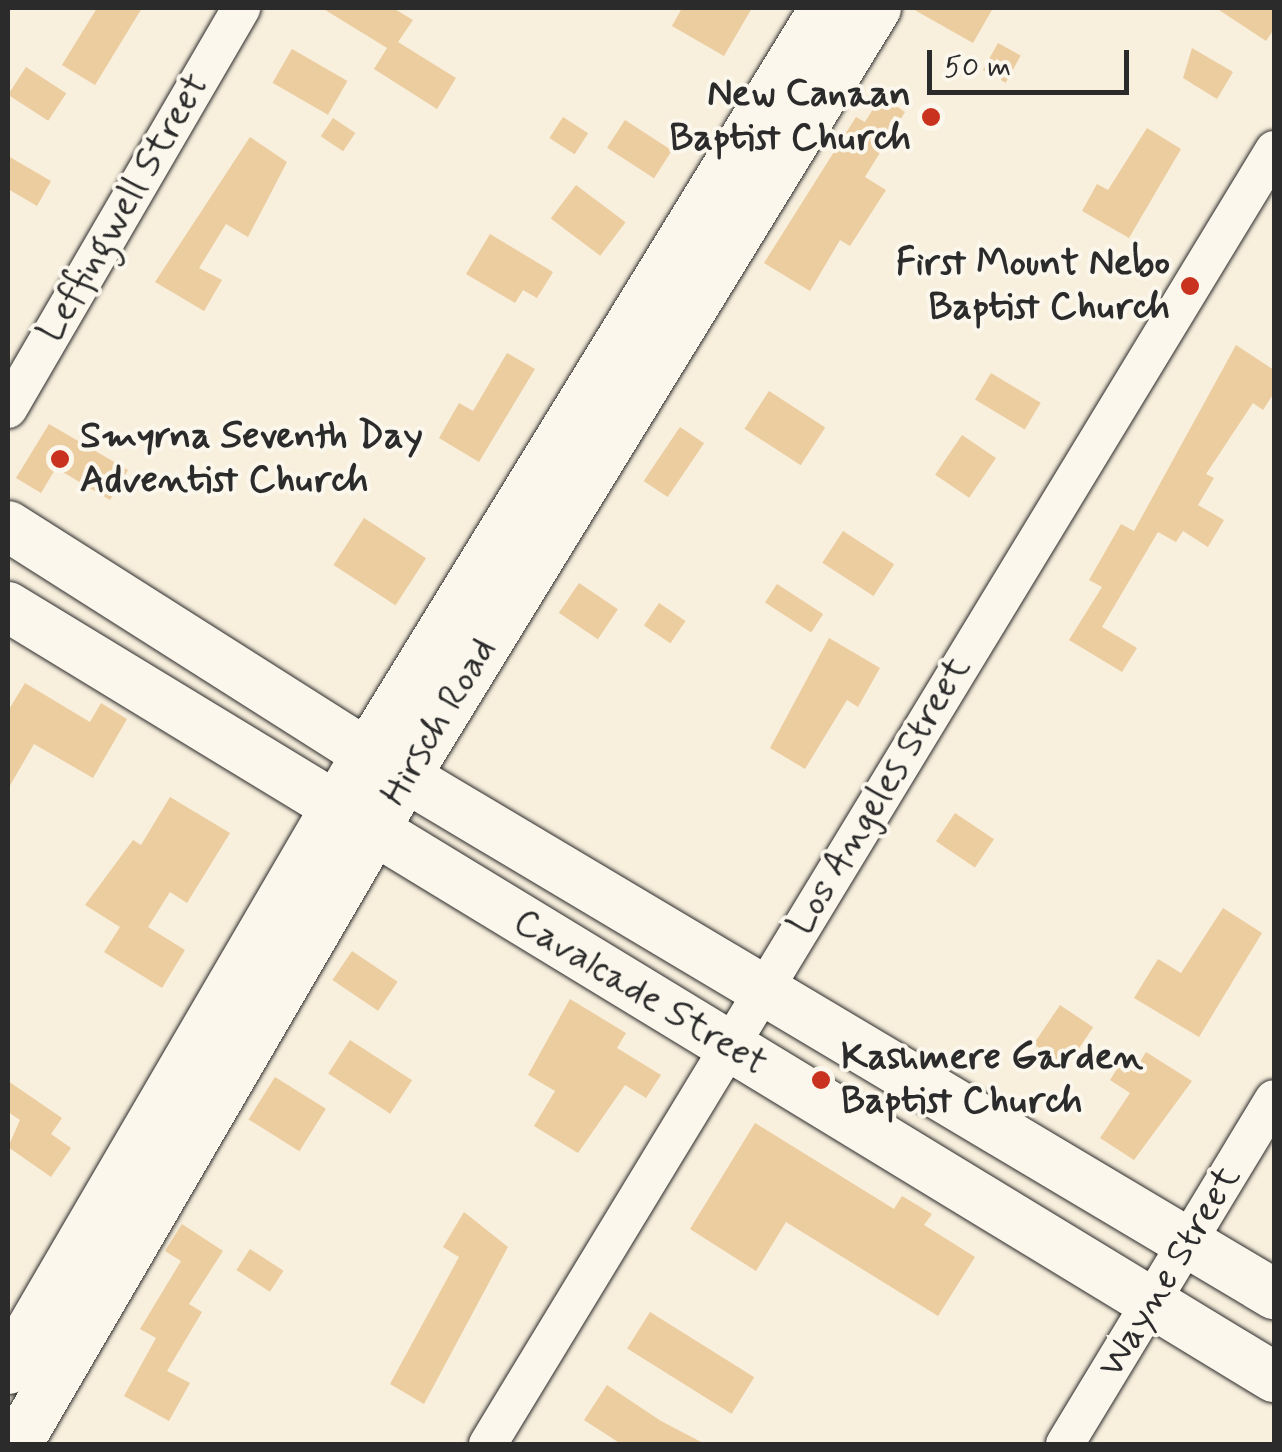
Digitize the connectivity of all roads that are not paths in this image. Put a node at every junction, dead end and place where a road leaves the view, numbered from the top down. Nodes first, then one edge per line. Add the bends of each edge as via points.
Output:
1 (241, 8) edge
2 (825, 8) edge
3 (876, 8) edge
4 (798, 93) junction
5 (1274, 150) edge
6 (8, 409) edge
7 (8, 526) edge
8 (8, 607) edge
9 (386, 766) junction
10 (354, 823) junction
11 (764, 986) junction
12 (727, 1044) junction
13 (1274, 1100) edge
14 (1187, 1243) junction
15 (1274, 1294) edge
16 (1150, 1303) junction
17 (8, 1370) edge
18 (1274, 1378) edge
19 (17, 1444) edge
20 (488, 1444) edge
21 (1065, 1444) edge

1 - 6 street, Leffingwell Street
2 - 4 main road, Hirsch Road
3 - 4 main road, Hirsch Road
4 - 9 main road, Hirsch Road
5 - 11 street, Los Angeles Street
7 - 9 main road, Cavalcade Street
8 - 10 main road, Cavalcade Street
9 - 10 main road, Hirsch Road
9 - 11 main road, Cavalcade Street
10 - 12 main road, Cavalcade Street
10 - 17 main road, Hirsch Road
10 - 19 main road, Hirsch Road
11 - 12 street, Los Angeles Street
11 - 14 main road, Cavalcade Street
12 - 16 main road, Cavalcade Street
12 - 20 street, Los Angeles Street
13 - 14 street, Wayne Street
14 - 15 main road, Cavalcade Street
14 - 16 street, Wayne Street
16 - 18 main road, Cavalcade Street
16 - 21 street, Wayne Street

